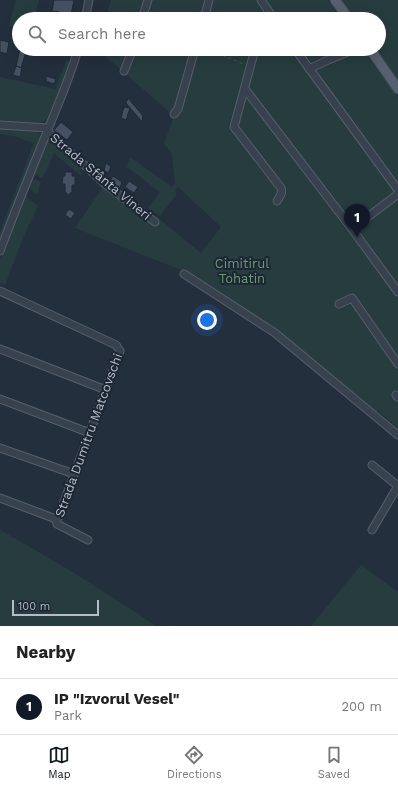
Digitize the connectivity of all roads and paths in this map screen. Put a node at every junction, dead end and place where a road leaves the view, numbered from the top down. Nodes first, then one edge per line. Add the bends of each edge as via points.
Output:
1 (89, 0) edge
2 (148, 0) edge
3 (209, 0) edge
4 (261, 0) edge
5 (335, 0) edge
6 (268, 10) edge
7 (86, 12) edge
8 (144, 12) edge
9 (206, 12) edge
10 (344, 12) edge
11 (76, 56) edge
12 (130, 56) edge
13 (193, 56) edge
14 (224, 56) edge
15 (253, 56) edge
16 (300, 56) edge
17 (338, 56) edge
18 (375, 56) edge
19 (250, 66) junction
20 (309, 69) junction
21 (124, 71) dead end
22 (245, 89) junction
23 (398, 89) edge
24 (174, 114) dead end
25 (0, 125) edge
26 (47, 129) junction
27 (398, 190) edge
28 (398, 194) edge
29 (277, 201) dead end
30 (155, 222) dead end
31 (352, 229) junction
32 (0, 251) edge
33 (184, 274) dead end
34 (0, 291) edge
35 (398, 292) edge
36 (339, 304) dead end
37 (0, 349) edge
38 (398, 364) edge
39 (106, 390) junction
40 (0, 399) edge
41 (90, 433) junction
42 (398, 436) edge
43 (0, 448) edge
44 (372, 465) dead end
45 (74, 474) junction
46 (398, 486) edge
47 (0, 498) edge
48 (56, 519) junction
49 (372, 530) dead end
50 (88, 540) dead end

1 - 7 street
2 - 8 street
3 - 9 street
4 - 6 street
5 - 10 main road
11 - 26 street, Strada Sfânta Vineri
12 - 21 street
13 - 24 street via 178,109
14 - 19 path
15 - 19 street
16 - 20 street
17 - 20 street
18 - 23 main road
19 - 22 street
20 - 27 street
22 - 29 street via 234,127 281,188
22 - 31 street
25 - 26 street
26 - 30 street, Strada Sfânta Vineri via 105,184
26 - 32 street, Strada Sfânta Vineri
28 - 31 street
31 - 35 street
33 - 42 street via 275,333
34 - 39 street, Strada Dumitru Matcovschi via 116,345 120,351
36 - 38 street via 352,298
37 - 39 street
39 - 41 street, Strada Dumitru Matcovschi
40 - 41 street
41 - 45 street, Strada Dumitru Matcovschi
43 - 45 street
44 - 46 street
45 - 48 street, Strada Dumitru Matcovschi
46 - 49 street
47 - 48 street
48 - 50 street, Strada Dumitru Matcovschi via 57,524

